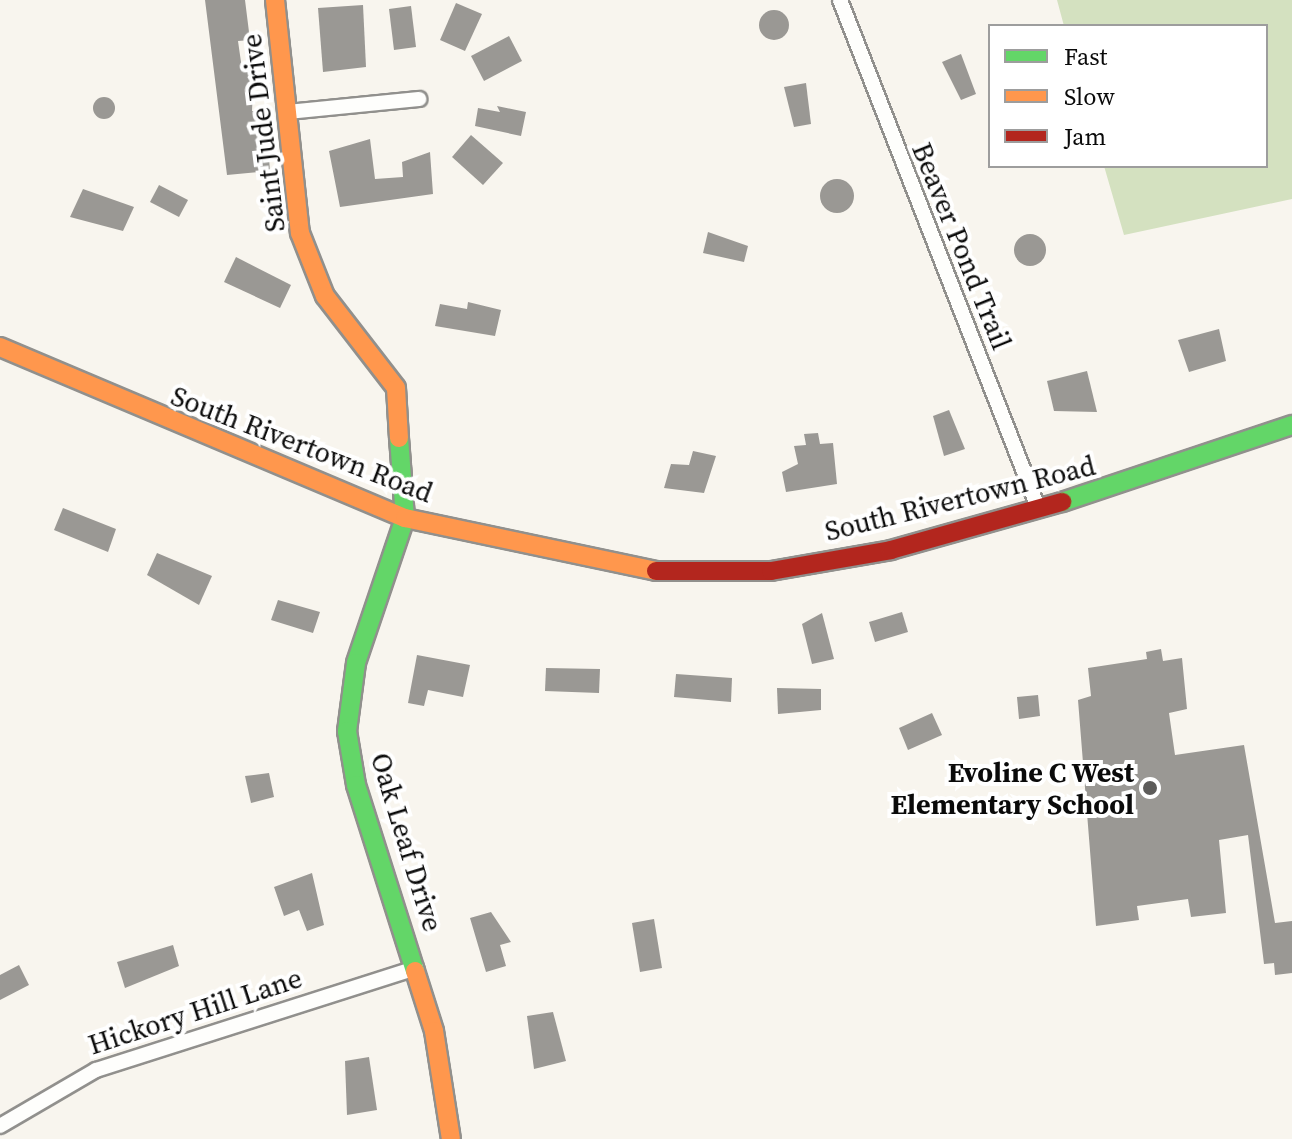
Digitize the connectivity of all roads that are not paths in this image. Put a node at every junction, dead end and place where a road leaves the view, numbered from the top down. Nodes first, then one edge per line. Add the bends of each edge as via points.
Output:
1 (275, 0) edge
2 (840, 0) edge
3 (419, 99) dead end
4 (287, 112) junction
5 (0, 347) edge
6 (1292, 425) edge
7 (1039, 510) junction
8 (405, 518) junction
9 (416, 968) junction
10 (0, 1126) edge
11 (451, 1139) edge

1 - 4 main road, Saint Jude Drive
2 - 7 street, Beaver Pond Trail
3 - 4 street
4 - 8 main road, Saint Jude Drive via 300,233 325,296 396,388
5 - 8 main road, South Rivertown Road
6 - 7 main road, South Rivertown Road
7 - 8 main road, South Rivertown Road via 891,550 771,571 698,574 621,568
8 - 9 main road, Oak Leaf Drive via 356,663 347,731 356,785
9 - 10 street, Hickory Hill Lane via 96,1070
9 - 11 main road, Oak Leaf Drive

